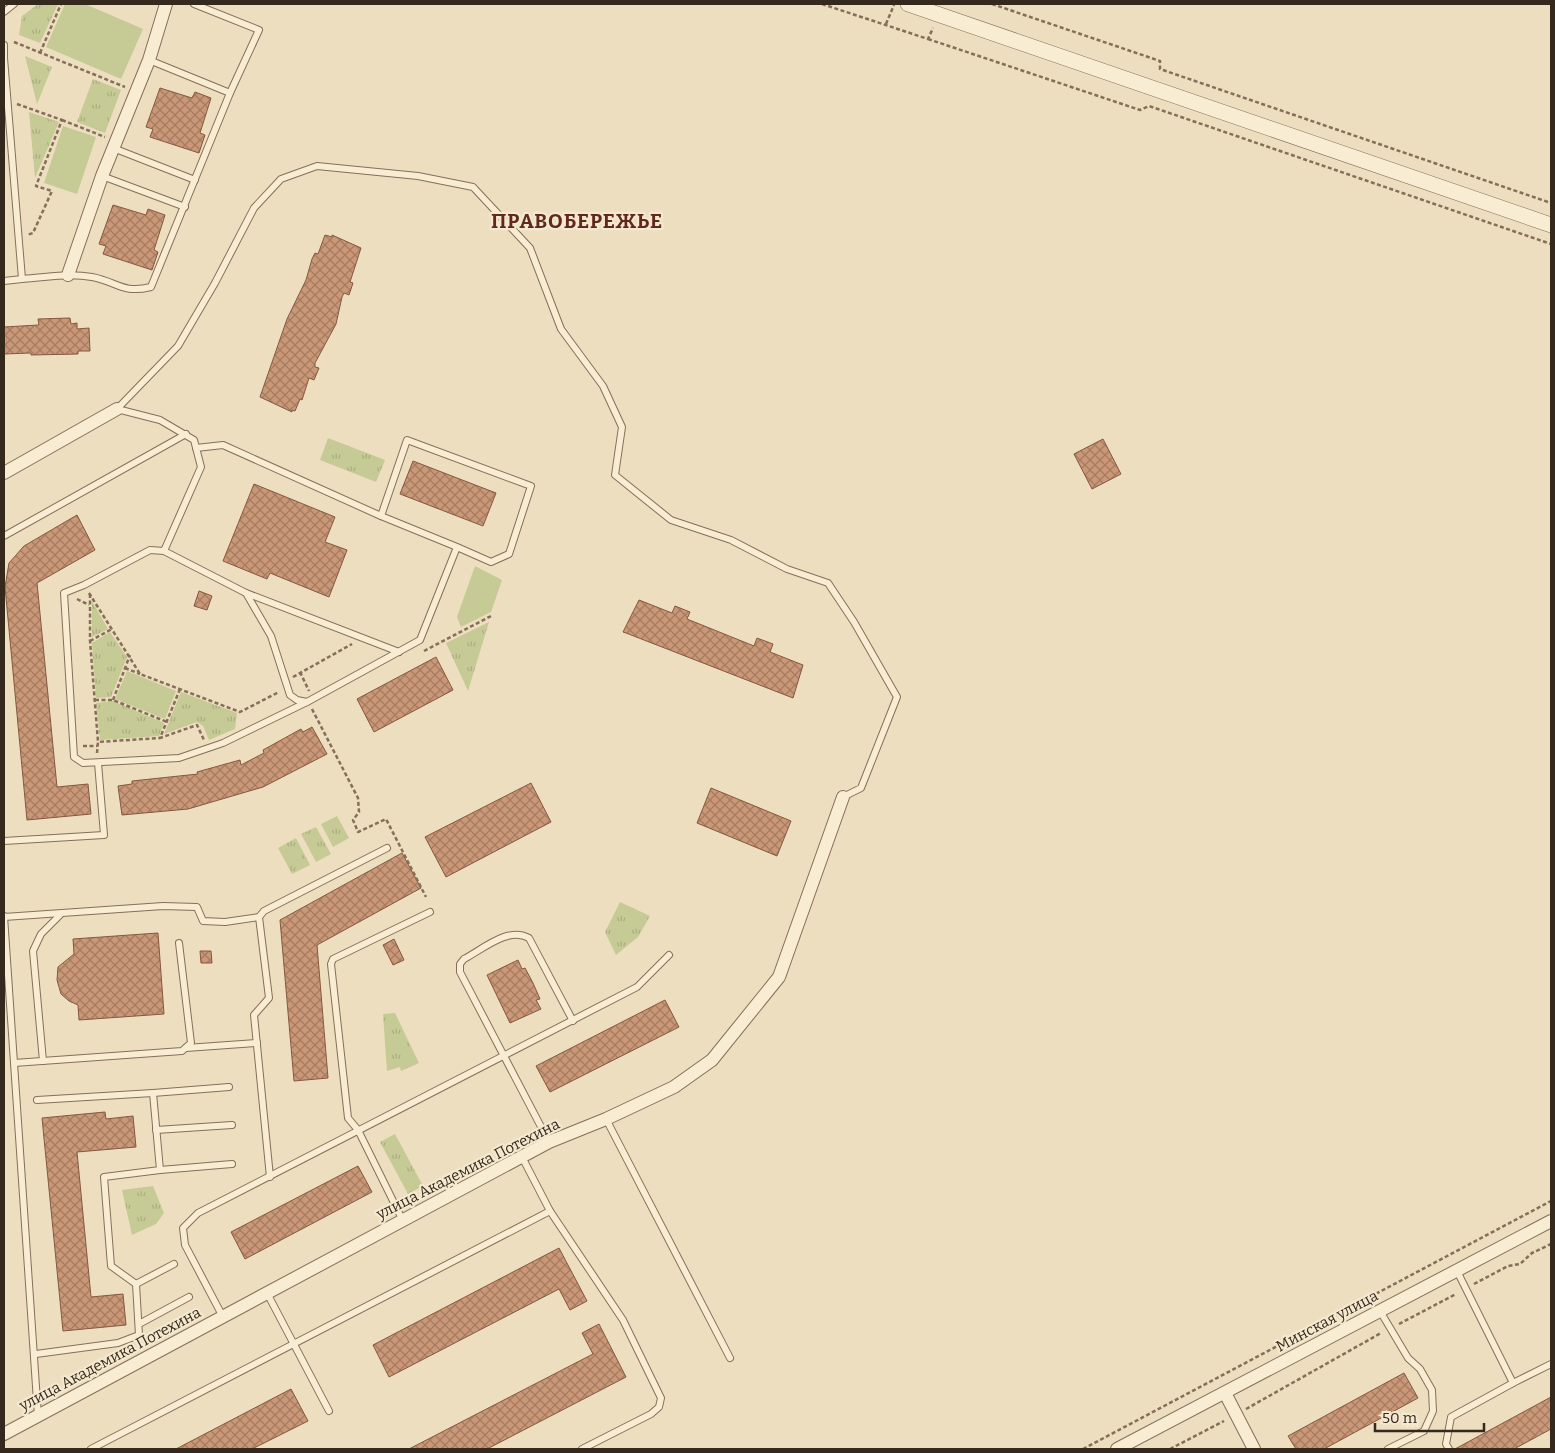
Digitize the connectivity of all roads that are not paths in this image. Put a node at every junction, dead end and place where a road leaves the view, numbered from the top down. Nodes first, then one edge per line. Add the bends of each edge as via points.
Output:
1 (14, 4) edge
2 (166, 4) edge
3 (194, 4) edge
4 (914, 5) edge
5 (4, 12) edge
6 (4, 45) edge
7 (4, 58) edge
8 (149, 60) junction
9 (230, 93) junction
10 (114, 144) junction
11 (102, 176) junction
12 (195, 180) junction
13 (185, 207) junction
14 (1551, 224) edge
15 (68, 275) junction
16 (22, 279) junction
17 (4, 281) edge
18 (117, 409) junction
19 (186, 434) junction
20 (196, 448) junction
21 (4, 473) edge
22 (381, 516) junction
23 (4, 536) edge
24 (457, 547) junction
25 (164, 551) junction
26 (246, 593) junction
27 (399, 652) junction
28 (310, 700) junction
29 (98, 763) junction
30 (843, 797) joint
31 (4, 841) edge
32 (387, 848) dead end
33 (430, 912) dead end
34 (60, 915) junction
35 (4, 917) edge
36 (259, 917) junction
37 (179, 943) dead end
38 (669, 955) dead end
39 (572, 1021) junction
40 (257, 1043) junction
41 (186, 1048) junction
42 (504, 1056) junction
43 (43, 1061) junction
44 (14, 1063) junction
45 (229, 1087) dead end
46 (153, 1093) junction
47 (37, 1100) dead end
48 (606, 1119) junction
49 (232, 1125) dead end
50 (156, 1130) junction
51 (358, 1130) junction
52 (549, 1142) junction
53 (522, 1157) junction
54 (232, 1164) dead end
55 (160, 1170) junction
56 (270, 1177) junction
57 (550, 1211) junction
58 (402, 1221) junction
59 (1551, 1221) edge
60 (174, 1264) dead end
61 (1457, 1271) junction
62 (136, 1284) junction
63 (267, 1293) junction
64 (189, 1297) dead end
65 (1380, 1311) junction
66 (223, 1317) junction
67 (138, 1324) junction
68 (294, 1344) junction
69 (36, 1354) junction
70 (730, 1358) dead end
71 (1551, 1364) edge
72 (1514, 1383) junction
73 (1225, 1394) junction
74 (329, 1411) dead end
75 (38, 1416) junction
76 (4, 1434) edge
77 (91, 1449) edge
78 (582, 1449) edge
79 (1117, 1449) edge
80 (1254, 1449) edge
81 (1388, 1449) edge
82 (1448, 1449) edge

1 - 5 lane
2 - 8 street
3 - 9 lane via 259,30
4 - 14 street
6 - 7 lane
7 - 16 lane
8 - 9 lane
8 - 10 street
9 - 12 lane
10 - 11 street
10 - 12 lane
11 - 13 lane
11 - 15 street
12 - 13 lane
13 - 15 lane via 151,287 134,291 92,277
15 - 16 lane
16 - 17 lane
18 - 19 lane via 160,420
18 - 21 street
18 - 30 lane via 178,346 254,208 281,178 317,166 418,176 473,187 530,248 561,329 603,386 622,427 615,475 672,520 731,540 787,569 828,583 854,622 896,696 861,788
19 - 20 lane via 194,440
19 - 23 lane
20 - 22 lane via 223,445
20 - 25 lane via 201,467
22 - 24 lane
22 - 24 lane via 408,440 531,486 509,554 491,562
24 - 27 lane via 420,640
25 - 26 lane
25 - 29 lane via 150,550 64,593 74,757 84,763
26 - 27 lane
26 - 28 lane via 271,636 290,694 297,700
27 - 28 lane
28 - 29 lane via 223,743 180,758
29 - 31 lane via 104,835
30 - 48 street, улица Академика Потехина via 779,977 712,1060 674,1087
32 - 36 lane via 264,911
33 - 51 lane via 333,959 331,964 348,1118
34 - 35 lane
34 - 36 lane via 163,906 197,907 203,921 225,922
34 - 43 lane via 41,934 33,951
35 - 44 lane
36 - 40 lane via 269,998 254,1015
37 - 41 lane via 191,1042
38 - 39 lane via 637,987
39 - 42 lane
39 - 42 lane via 529,938 512,933 460,964 460,972
40 - 41 lane
40 - 56 lane
41 - 43 lane via 182,1051
42 - 51 lane
42 - 52 lane
43 - 44 lane
44 - 69 lane
45 - 46 lane
46 - 47 lane
46 - 50 lane
48 - 52 street, улица Академика Потехина
48 - 70 lane
49 - 50 lane
50 - 55 lane
51 - 56 lane
51 - 58 lane
52 - 53 street, улица Академика Потехина
53 - 57 lane
53 - 58 street, улица Академика Потехина
54 - 55 lane
55 - 62 lane via 104,1177 111,1266
56 - 66 lane via 198,1214 184,1228 185,1245
57 - 68 lane
57 - 78 lane via 623,1320 662,1398 659,1407 651,1414
58 - 63 street, улица Академика Потехина
59 - 61 street, Минская улица
60 - 62 lane
61 - 65 street, Минская улица
61 - 72 lane
62 - 67 lane
63 - 66 street, улица Академика Потехина
63 - 68 lane
64 - 67 lane
65 - 73 street, Минская улица
65 - 81 lane via 1432,1390 1433,1411 1424,1431
66 - 75 street, улица Академика Потехина
67 - 69 lane via 139,1335 118,1342
68 - 74 lane
68 - 77 lane
69 - 75 lane
71 - 72 lane
72 - 82 lane via 1451,1417
73 - 79 street, Минская улица
73 - 80 street
75 - 76 street, улица Академика Потехина

